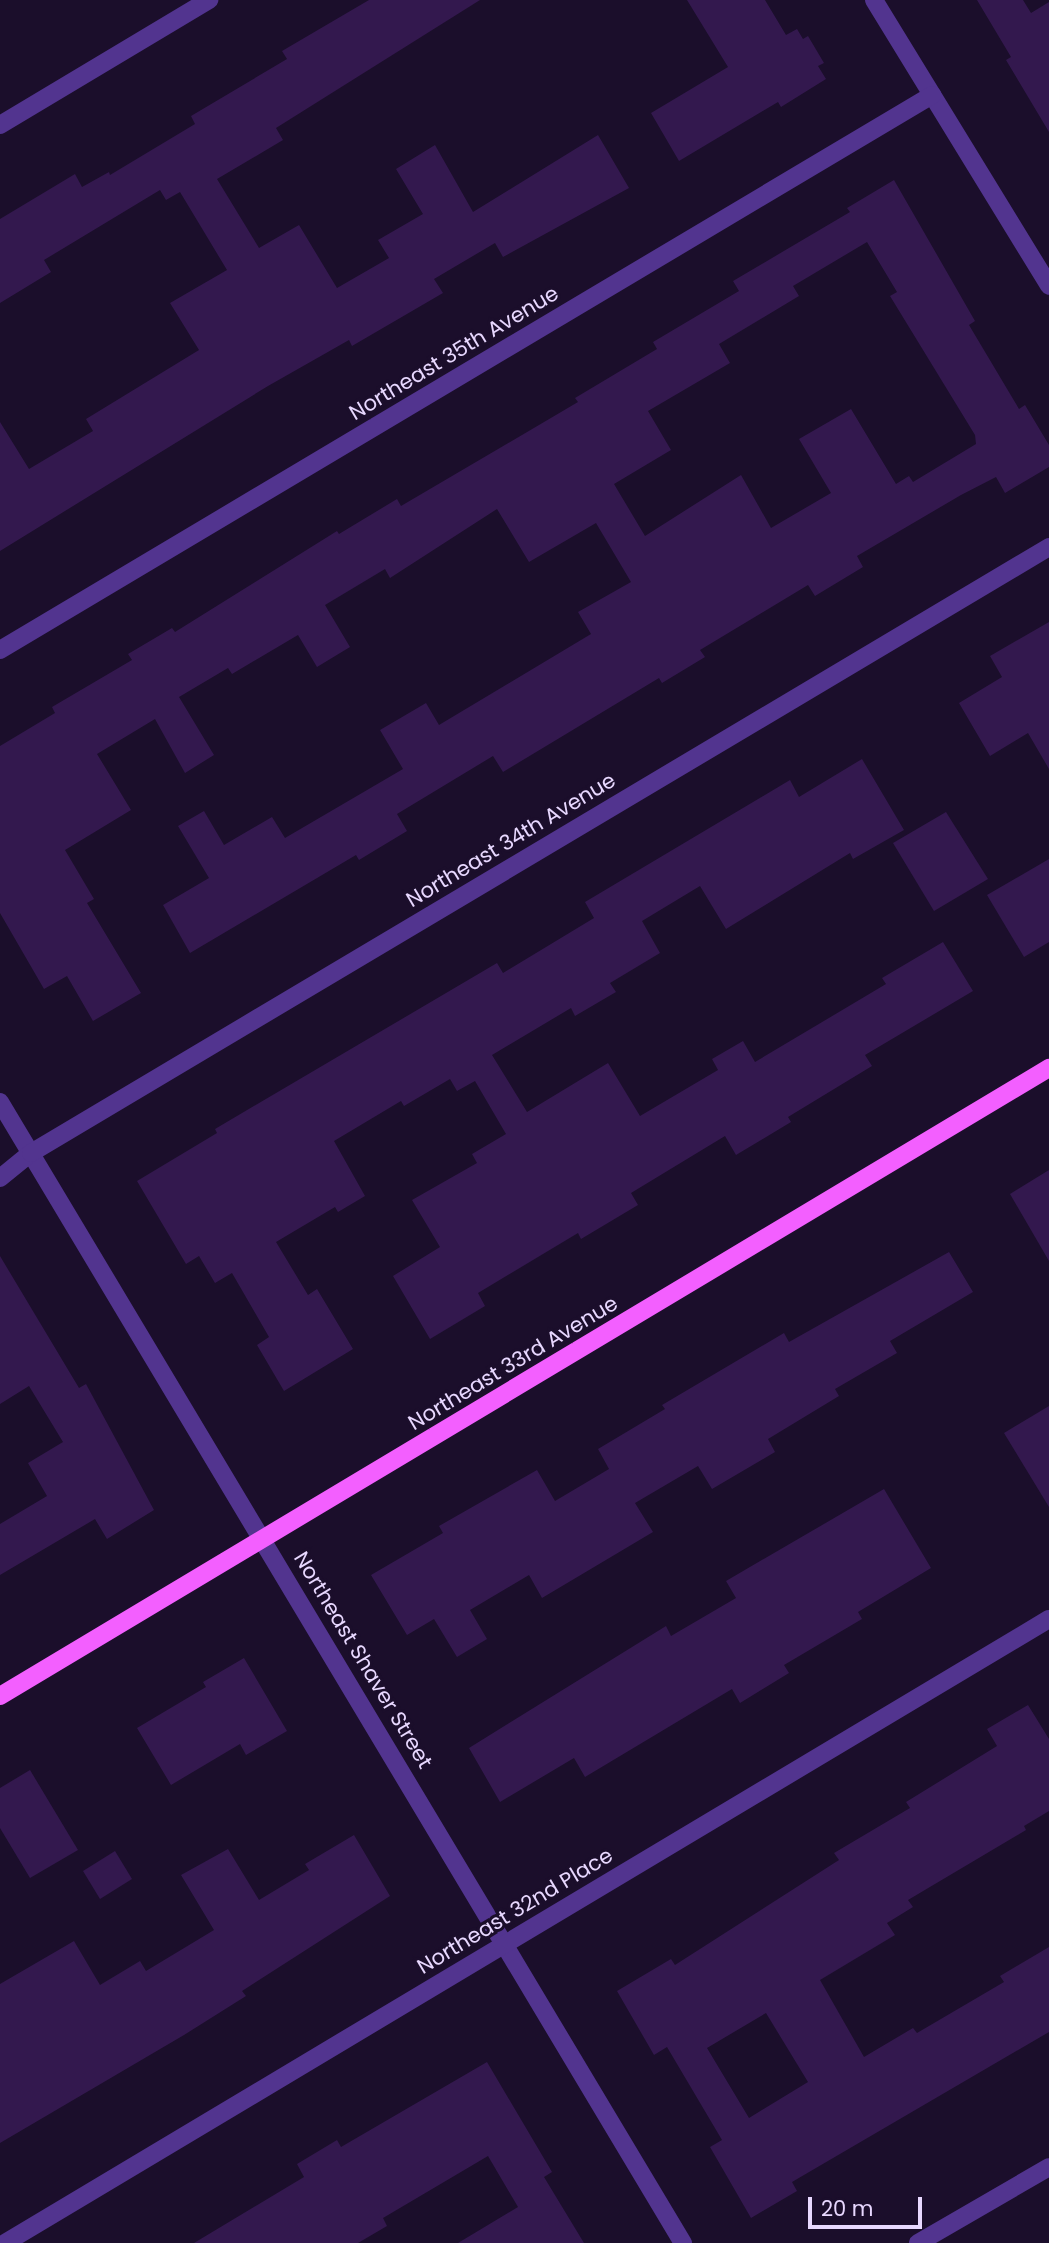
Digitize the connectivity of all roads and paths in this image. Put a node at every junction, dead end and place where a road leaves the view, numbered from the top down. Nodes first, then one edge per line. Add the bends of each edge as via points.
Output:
1 (209, 0) edge
2 (874, 0) edge
3 (932, 95) junction
4 (0, 125) edge
5 (1049, 286) edge
6 (1049, 547) edge
7 (0, 650) edge
8 (1049, 1068) edge
9 (0, 1102) edge
10 (31, 1153) junction
11 (0, 1178) edge
12 (265, 1538) junction
13 (1049, 1619) edge
14 (0, 1696) edge
15 (505, 1942) junction
16 (1049, 2167) edge
17 (5, 2243) edge
18 (683, 2243) edge
19 (918, 2243) edge

1 - 4 street
2 - 3 street
3 - 5 street
3 - 7 street, Northeast 35th Avenue
6 - 10 street, Northeast 34th Avenue
8 - 12 main road, Northeast 33rd Avenue
9 - 10 street, Northeast Shaver Street
10 - 11 street, Northeast 34th Avenue
10 - 12 street, Northeast Shaver Street
12 - 14 main road, Northeast 33rd Avenue
12 - 15 street, Northeast Shaver Street
13 - 15 street, Northeast 32nd Place
15 - 17 street, Northeast 32nd Place
15 - 18 street, Northeast Shaver Street
16 - 19 street

